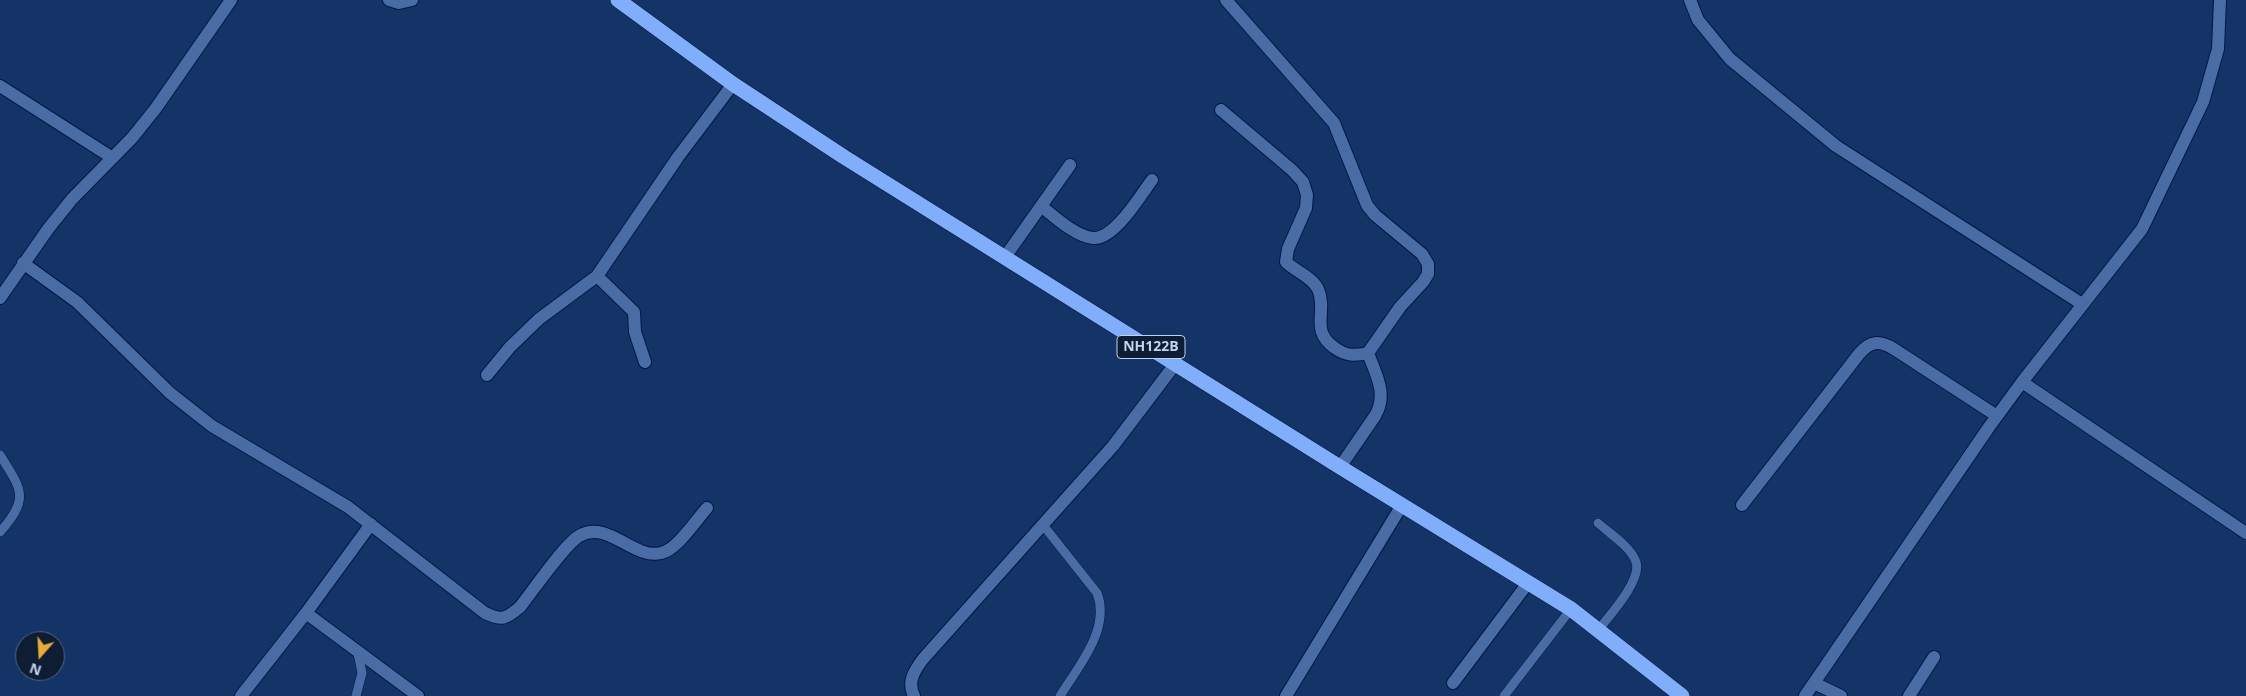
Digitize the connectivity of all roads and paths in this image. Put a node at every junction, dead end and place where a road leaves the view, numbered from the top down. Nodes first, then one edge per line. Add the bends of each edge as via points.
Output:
1 (231, 0) edge
2 (390, 0) edge
3 (412, 0) edge
4 (618, 0) edge
5 (1226, 0) edge
6 (1690, 0) edge
7 (2220, 0) edge
8 (733, 84) junction
9 (0, 86) edge
10 (1220, 110) dead end
11 (111, 157) junction
12 (1070, 165) dead end
13 (1152, 180) dead end
14 (1041, 206) junction
15 (1005, 257) junction
16 (23, 264) junction
17 (597, 276) junction
18 (0, 298) edge
19 (2082, 304) junction
20 (1368, 353) junction
21 (645, 362) dead end
22 (1176, 363) junction
23 (487, 375) dead end
24 (2022, 382) junction
25 (1997, 416) junction
26 (0, 455) edge
27 (1340, 467) junction
28 (1402, 505) junction
29 (1742, 505) dead end
30 (707, 508) dead end
31 (1598, 523) dead end
32 (371, 524) junction
33 (1043, 525) junction
34 (0, 532) edge
35 (2246, 533) edge
36 (1528, 583) junction
37 (1572, 609) junction
38 (306, 613) junction
39 (1599, 629) junction
40 (358, 653) junction
41 (1934, 657) dead end
42 (1453, 683) dead end
43 (1814, 683) junction
44 (241, 696) edge
45 (356, 696) edge
46 (418, 696) edge
47 (914, 696) edge
48 (1060, 696) edge
49 (1286, 696) edge
50 (1504, 696) edge
51 (1682, 696) edge
52 (1805, 696) edge
53 (1841, 696) edge
54 (1909, 696) edge

1 - 11 street via 156,108 132,138
2 - 3 street via 398,3
4 - 8 highway, NH122B
5 - 20 street via 1334,122 1367,205 1422,254 1428,264 1428,274 1423,282 1400,307
6 - 19 street via 1698,20 1730,59 1830,141
7 - 19 street via 2218,49 2204,102 2142,229
8 - 15 highway, NH122B
8 - 17 street via 699,127
9 - 11 street
10 - 20 street via 1302,182 1307,196 1306,208 1288,248 1286,262 1317,287 1321,301 1320,329 1325,342 1348,355
11 - 16 street via 66,207
12 - 14 street
13 - 14 street via 1106,236 1093,238 1081,234
14 - 15 street
15 - 22 highway, NH122B
16 - 18 street
16 - 32 street via 77,302 170,393 212,426
17 - 21 street via 634,312 635,332
17 - 23 street via 539,319
19 - 24 street
20 - 27 street via 1382,391 1380,407
22 - 27 highway, NH122B
22 - 33 street via 1113,446
24 - 25 street
24 - 35 street
25 - 29 street via 1894,349 1873,342 1859,354
25 - 43 street
26 - 34 lane via 21,493 13,518
27 - 28 highway, NH122B
28 - 36 highway, NH122B
28 - 49 street
30 - 32 street via 676,544 662,553 648,553 606,534 591,531 577,537 520,607 509,616 498,619 485,613
31 - 39 lane via 1629,552 1636,562 1637,572 1631,586
32 - 38 street
33 - 47 street via 923,659 911,683
33 - 48 lane via 1097,593 1101,604 1101,618 1093,640
36 - 37 highway, NH122B
36 - 42 street
37 - 39 highway, NH122B
37 - 50 lane
38 - 40 street
38 - 44 street
39 - 51 highway, NH122B
40 - 45 lane via 362,674
40 - 46 street
41 - 54 street
43 - 52 street
43 - 53 street

